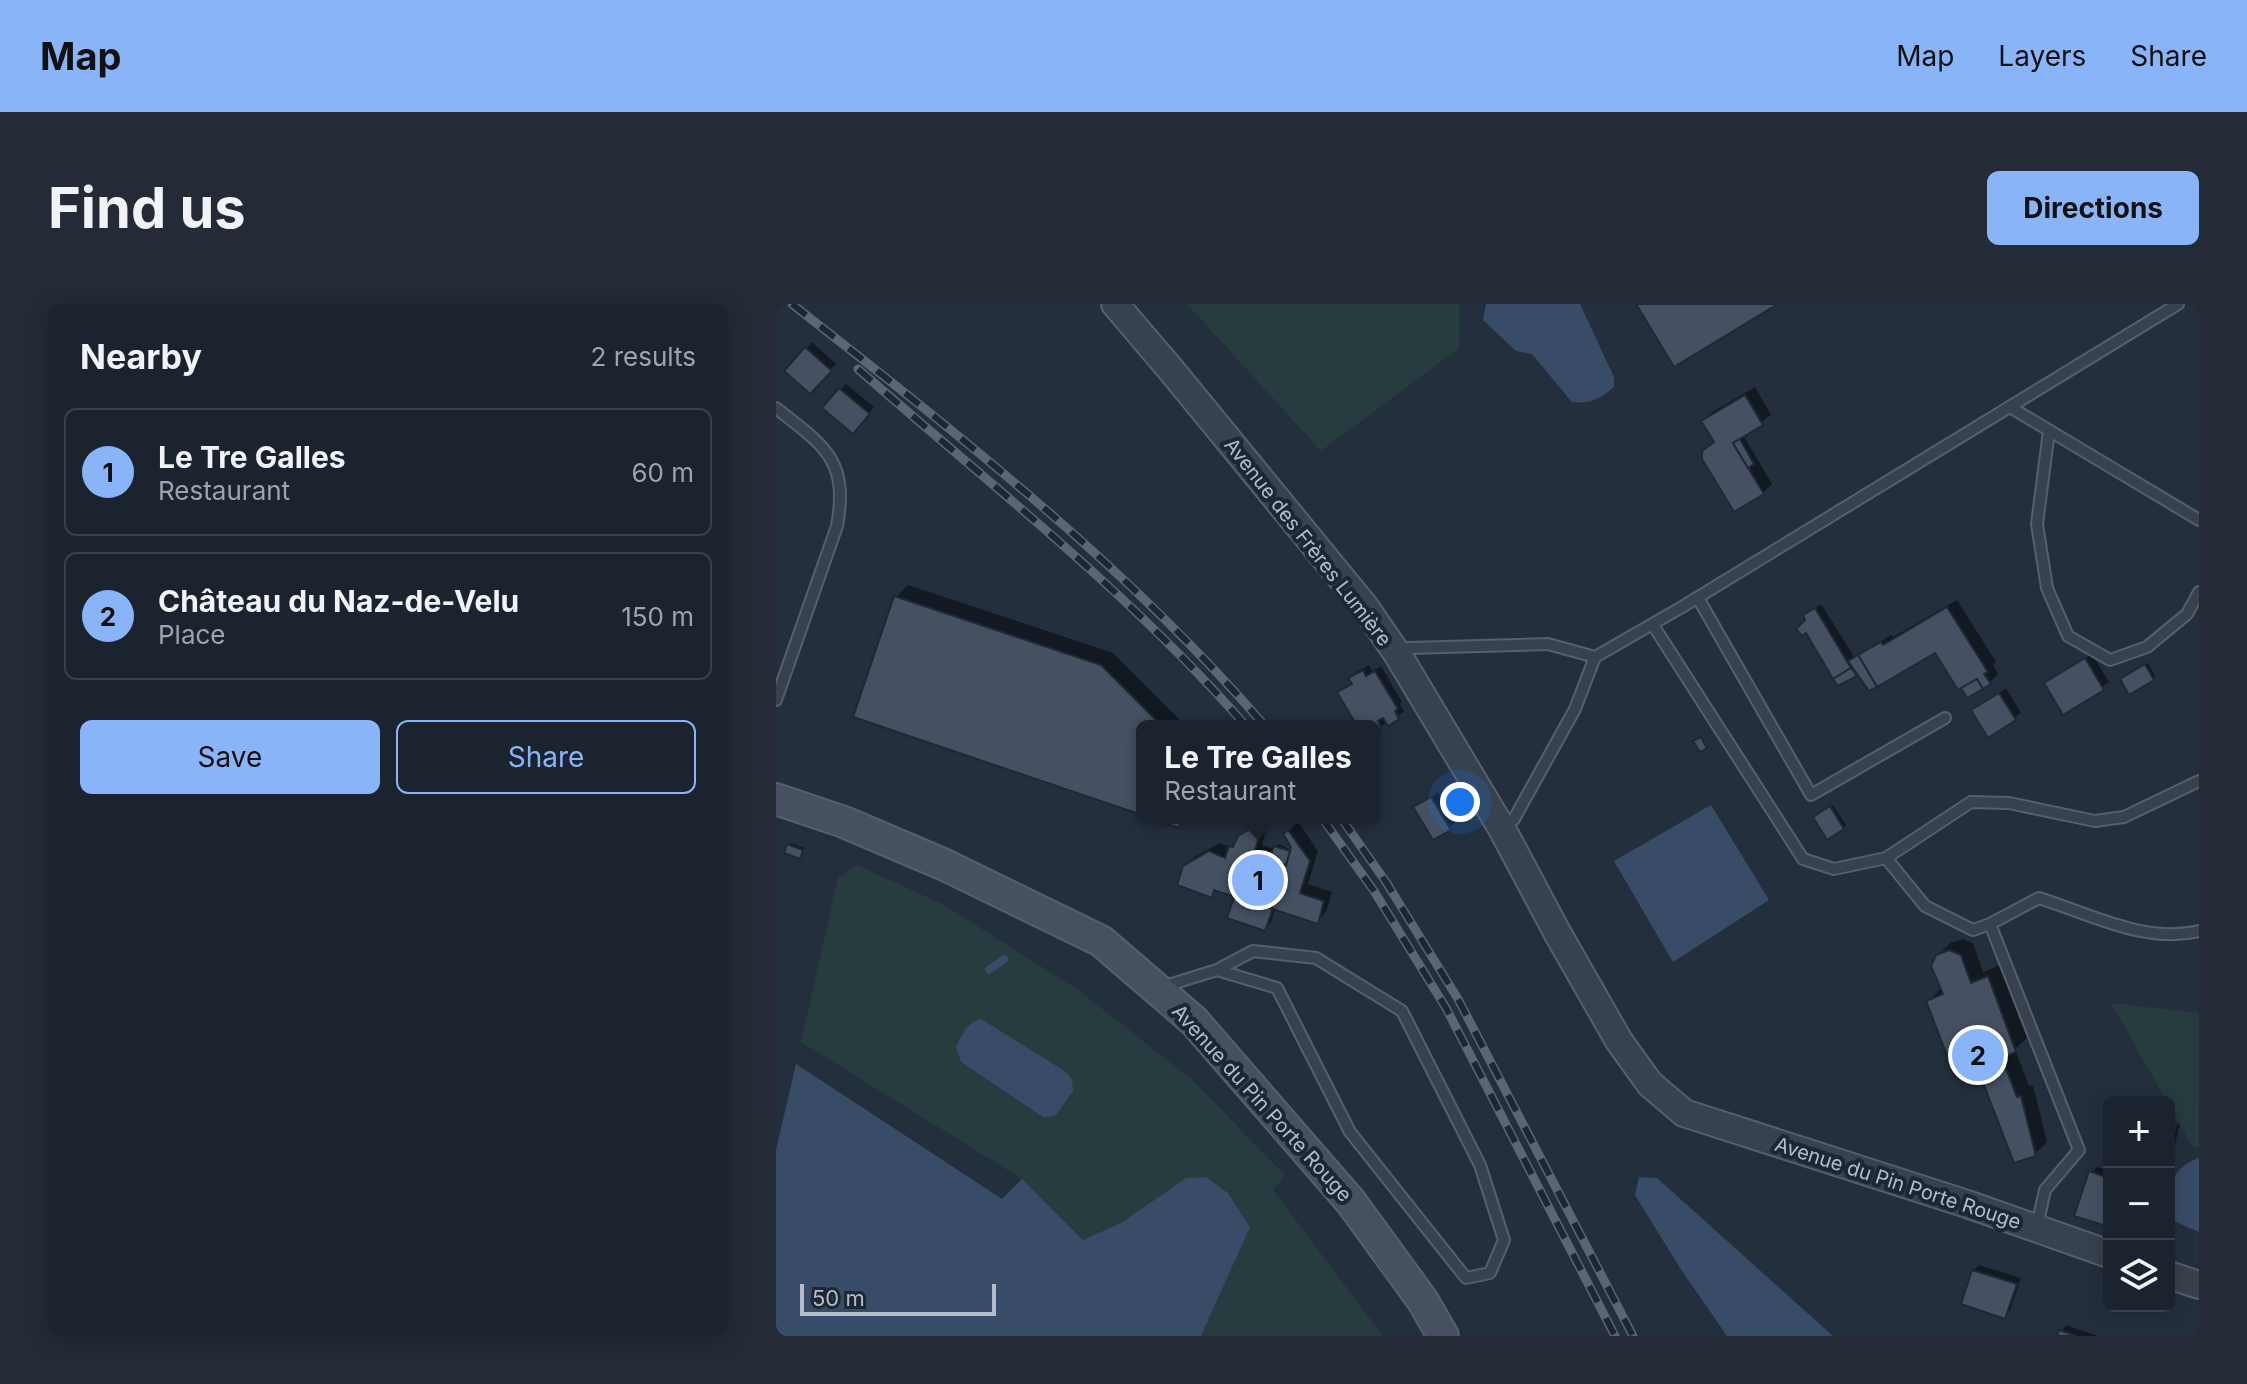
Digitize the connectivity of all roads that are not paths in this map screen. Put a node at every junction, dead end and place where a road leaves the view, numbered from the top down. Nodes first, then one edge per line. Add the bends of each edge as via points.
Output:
1 (1115, 304) edge
2 (2173, 305) edge
3 (2010, 407) junction
4 (776, 408) edge
5 (2049, 431) junction
6 (2199, 520) edge
7 (2199, 592) edge
8 (1698, 598) junction
9 (1653, 625) junction
10 (1398, 655) junction
11 (1595, 657) junction
12 (776, 700) edge
13 (1945, 718) dead end
14 (2199, 781) edge
15 (776, 799) edge
16 (1501, 827) junction
17 (1886, 858) junction
18 (1990, 924) junction
19 (2199, 931) edge
20 (1217, 970) junction
21 (1157, 989) junction
22 (1650, 1084) joint
23 (2036, 1228) junction
24 (2103, 1252) edge
25 (2175, 1277) edge
26 (2199, 1285) edge
27 (1443, 1336) edge

1 - 10 street, Avenue des Frères Lumière via 1365,607
2 - 3 lane
3 - 5 lane
3 - 8 lane
4 - 12 lane via 823,446 834,462 840,506
5 - 6 lane
5 - 7 lane via 2037,524 2047,588 2068,636 2110,660 2147,647 2187,614
8 - 9 lane
8 - 13 lane via 1811,795
9 - 11 lane
9 - 17 lane via 1803,859 1834,869
10 - 11 lane via 1408,648 1548,644
10 - 16 street, Avenue des Frères Lumière
11 - 16 lane via 1575,709 1514,819
14 - 17 lane via 2124,817 2095,821 2009,803 1971,802
15 - 21 main road, Avenue du Pin Porte Rouge via 945,865 1101,941
16 - 22 street, Avenue des Frères Lumière via 1619,1041
17 - 18 lane via 1925,906 1973,930
18 - 19 lane via 2039,898 2132,930 2180,936
18 - 23 lane via 2079,1150 2045,1190
20 - 20 lane via 1277,988 1350,1132 1466,1278 1490,1273 1504,1240 1480,1165 1402,1011 1316,958 1253,951
20 - 21 lane
21 - 27 main road, Avenue du Pin Porte Rouge via 1194,1021 1351,1202
22 - 23 street, Avenue du Pin Porte Rouge via 1684,1113
23 - 24 street, Avenue du Pin Porte Rouge
25 - 26 street

